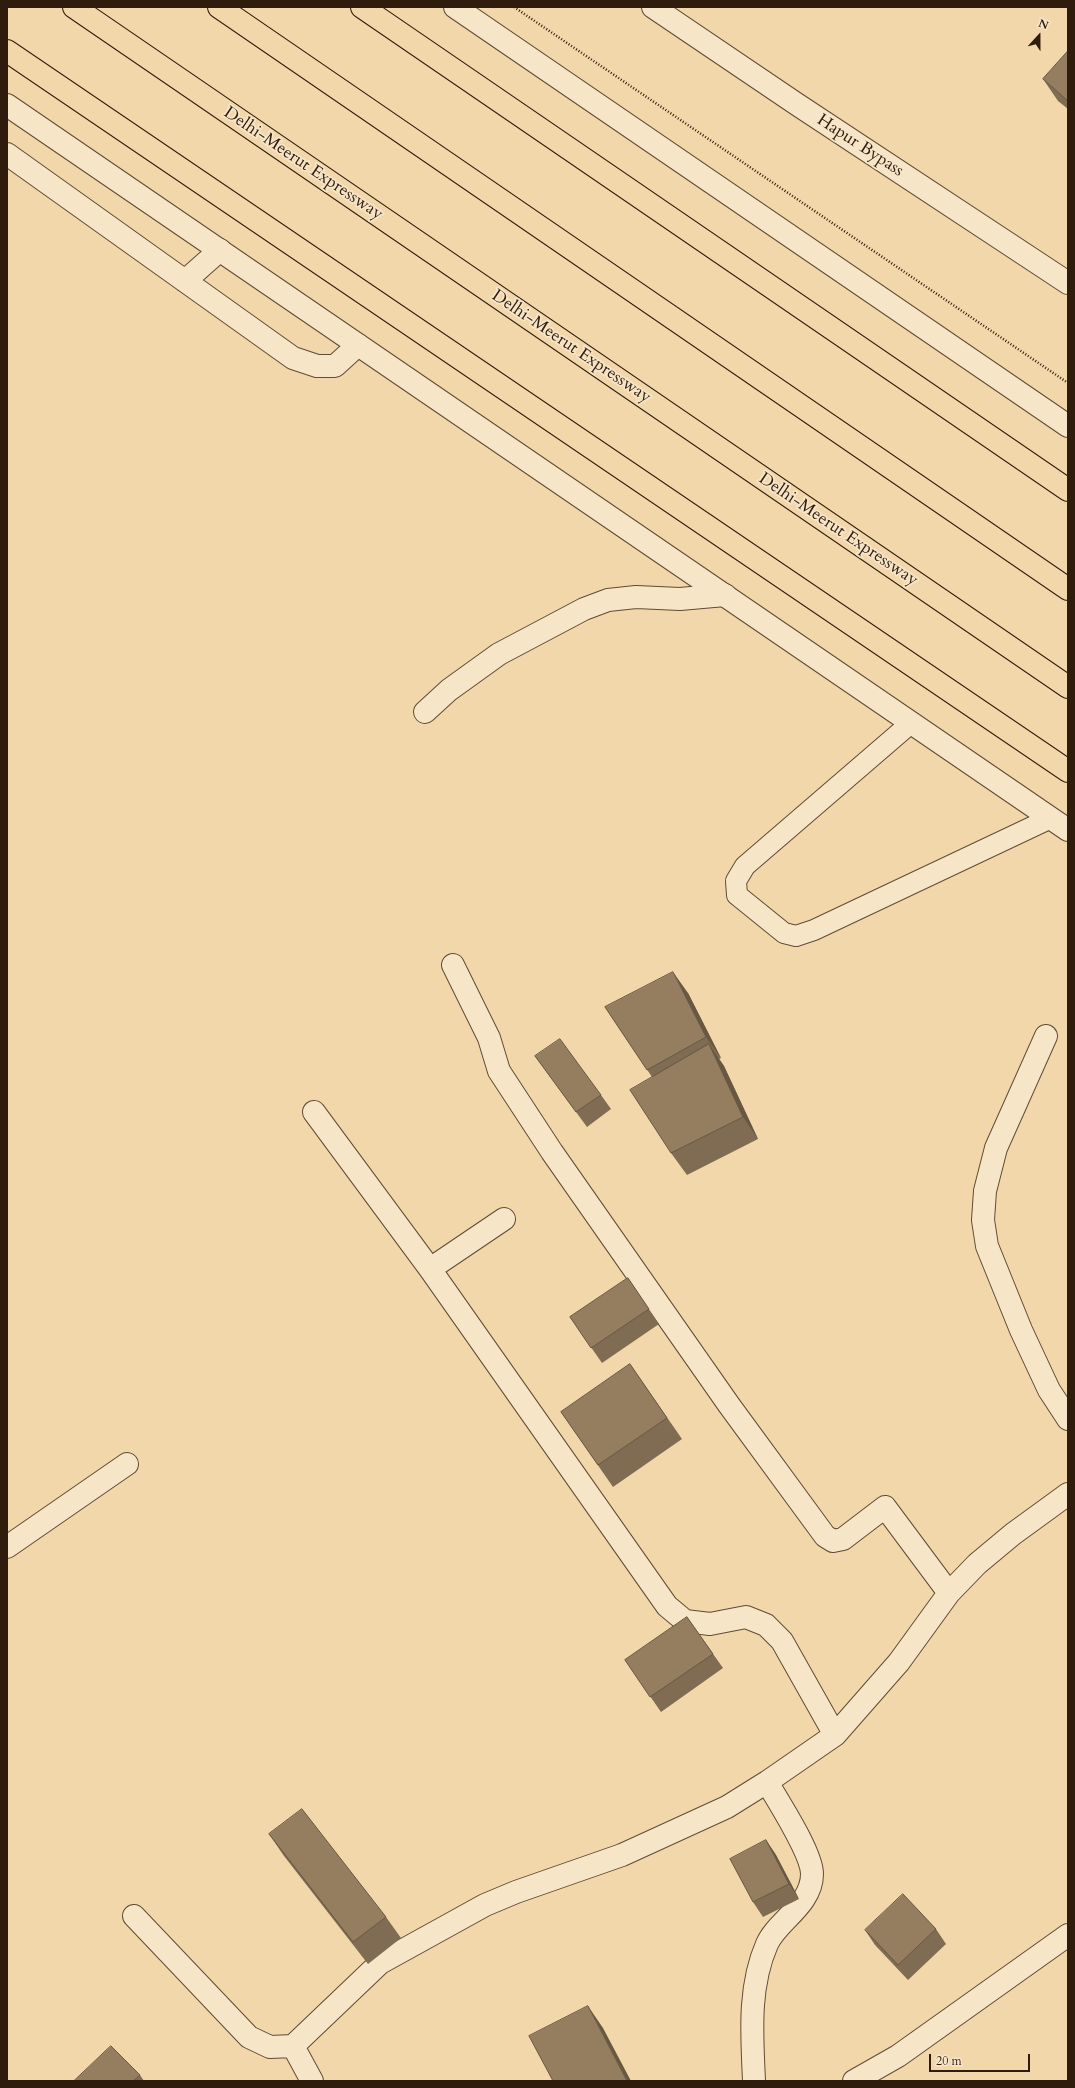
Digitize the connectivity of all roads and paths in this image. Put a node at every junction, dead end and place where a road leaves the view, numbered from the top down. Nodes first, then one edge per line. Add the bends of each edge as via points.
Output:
1 (74, 7) edge
2 (219, 7) edge
3 (362, 7) edge
4 (455, 7) edge
5 (514, 7) edge
6 (653, 7) edge
7 (7, 51) edge
8 (7, 104) edge
9 (7, 154) edge
10 (220, 250) junction
11 (185, 281) junction
12 (1068, 283) edge
13 (358, 345) junction
14 (1068, 383) edge
15 (1068, 426) edge
16 (1068, 490) edge
17 (1068, 589) edge
18 (725, 595) junction
19 (1068, 687) edge
20 (425, 712) dead end
21 (911, 723) junction
22 (1068, 771) edge
23 (1060, 824) edge
24 (453, 965) dead end
25 (1046, 1036) dead end
26 (314, 1112) dead end
27 (504, 1219) dead end
28 (430, 1269) junction
29 (1068, 1418) edge
30 (127, 1464) dead end
31 (1068, 1494) edge
32 (7, 1547) edge
33 (950, 1593) junction
34 (835, 1736) junction
35 (767, 1782) junction
36 (134, 1916) dead end
37 (1068, 1935) edge
38 (292, 2046) junction
39 (312, 2081) edge
40 (754, 2081) edge
41 (854, 2081) edge

1 - 19 highway, Delhi-Meerut Expressway
2 - 17 highway
3 - 16 highway
4 - 15 street
5 - 14 path
6 - 12 street, Hapur Bypass
7 - 22 highway
8 - 10 street
9 - 11 street
10 - 11 street
10 - 13 street
11 - 13 street via 293,358 317,366 335,366
13 - 18 street
18 - 20 street via 680,599 636,597 602,602 584,609 499,654 449,690
18 - 21 street
21 - 23 street
21 - 23 lane via 745,866 736,881 737,895 784,933 796,936 814,930
24 - 33 street via 489,1038 499,1071 552,1152 729,1405 825,1536 833,1541 843,1539 885,1507
25 - 29 street via 996,1148 985,1191 983,1220 988,1246 1021,1330 1049,1390
26 - 28 street
27 - 28 street
28 - 34 street via 667,1606 685,1621 710,1624 746,1617 766,1625 782,1641
30 - 32 street
31 - 33 street via 977,1564
33 - 34 street via 899,1662
34 - 35 street
35 - 38 street via 727,1807 622,1855 485,1905 395,1954 380,1963
35 - 40 street via 810,1860 812,1875 805,1899 768,1942 756,1971 752,2025
36 - 38 street via 249,2037 270,2047
37 - 41 street via 931,2034
38 - 39 street

